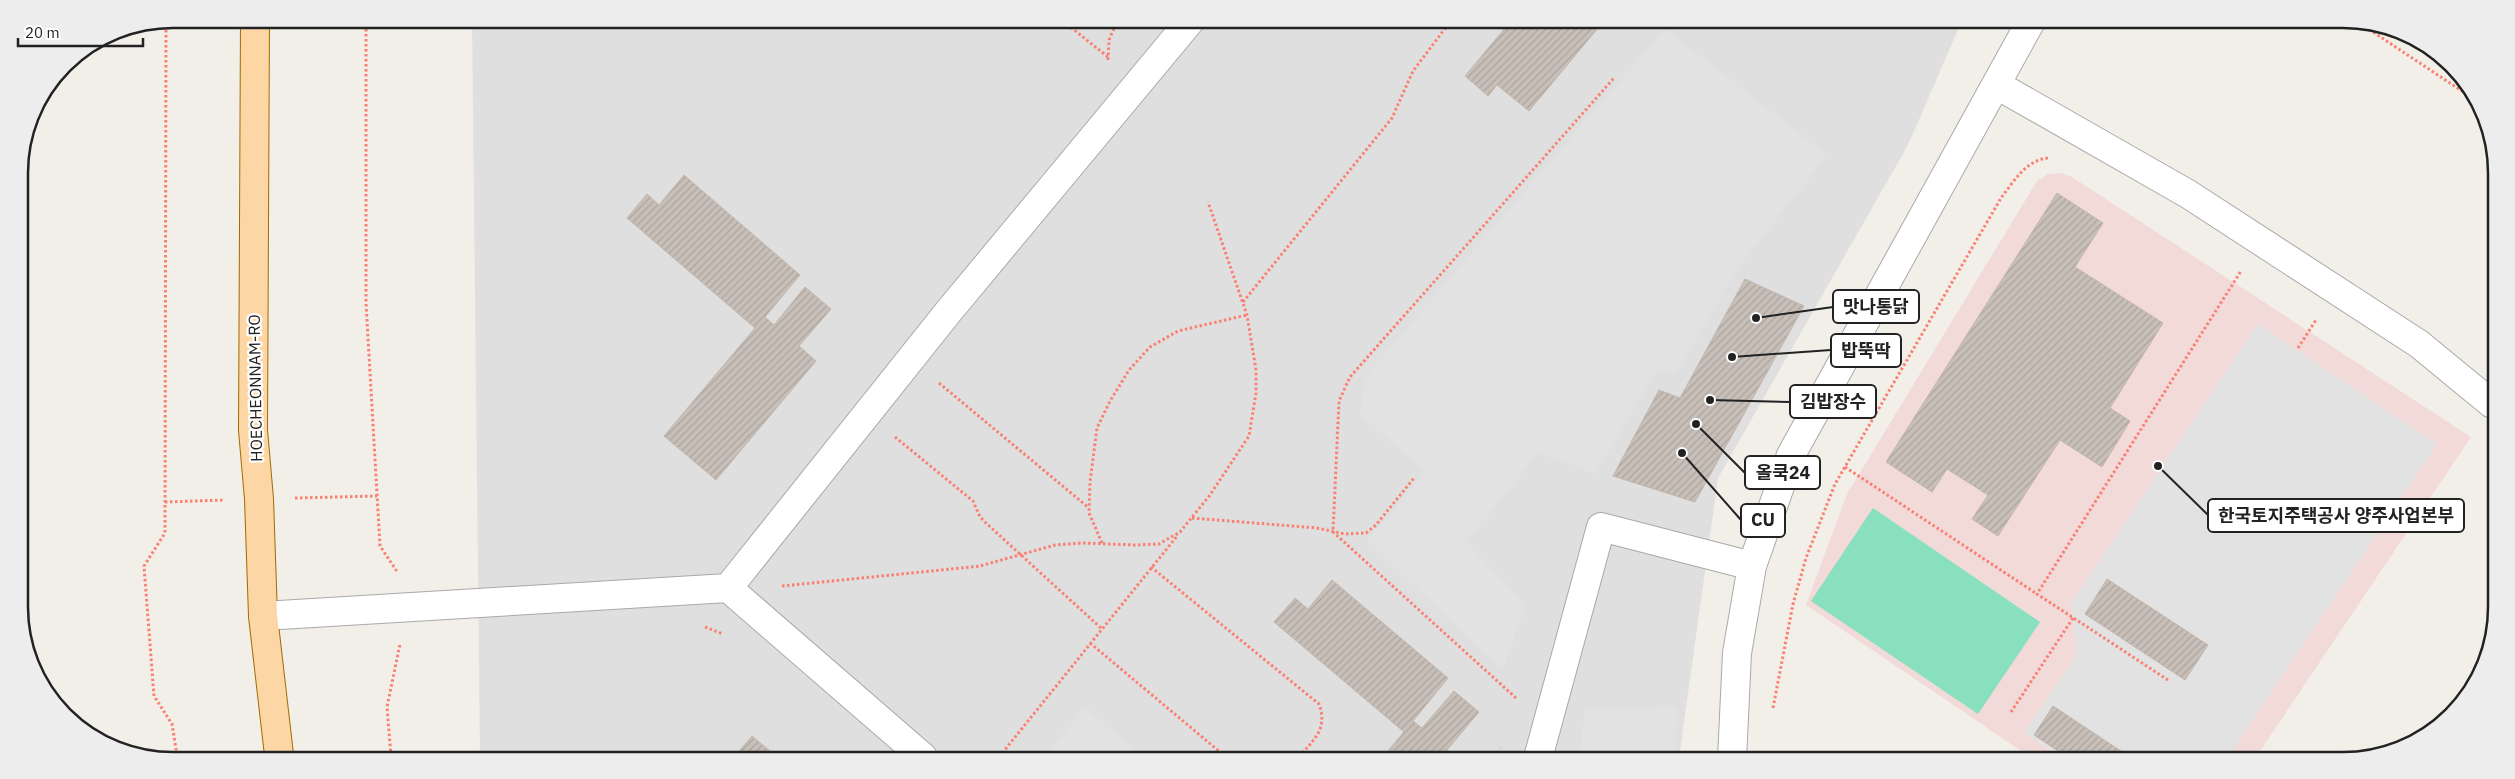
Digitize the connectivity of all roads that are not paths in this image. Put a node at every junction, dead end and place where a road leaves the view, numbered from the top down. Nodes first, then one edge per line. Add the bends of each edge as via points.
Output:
1 (255, 28) edge
2 (1184, 28) edge
3 (2027, 28) edge
4 (1997, 85) junction
5 (2488, 401) edge
6 (1752, 566) junction
7 (728, 588) junction
8 (263, 616) junction
9 (1540, 751) edge
10 (1732, 751) edge
11 (279, 752) edge
12 (917, 752) edge

1 - 8 main road, HOECHEONNAM-RO via 253,430
2 - 7 street via 949,310
3 - 4 street
4 - 5 street via 2188,194 2420,344
4 - 6 street via 1791,456
6 - 9 street via 1601,527
6 - 10 street via 1737,653
7 - 8 street
7 - 12 street
8 - 11 main road, HOECHEONNAM-RO

